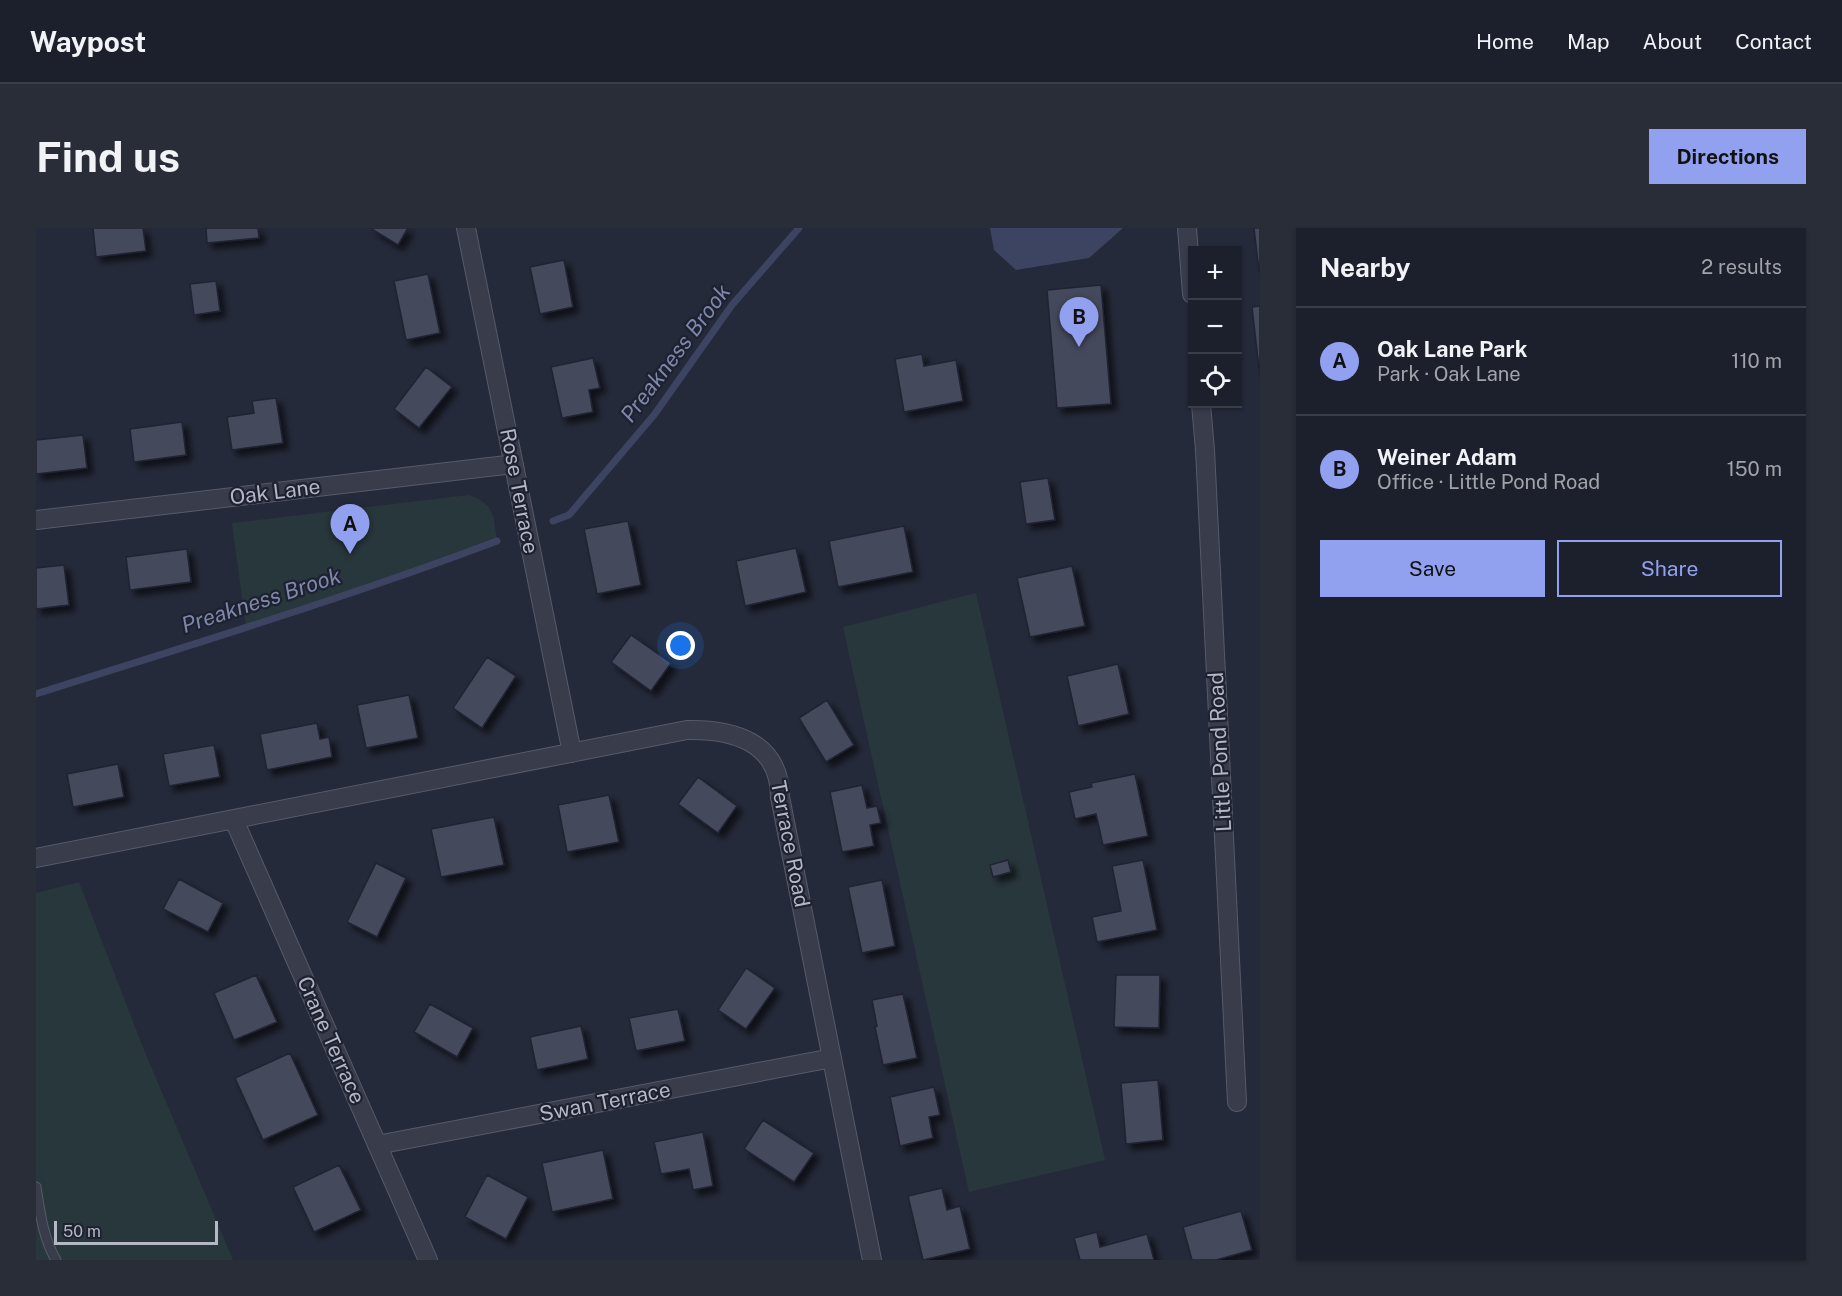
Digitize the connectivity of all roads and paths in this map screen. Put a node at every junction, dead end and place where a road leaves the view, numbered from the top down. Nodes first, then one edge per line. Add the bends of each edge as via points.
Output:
1 (466, 228) edge
2 (1187, 228) edge
3 (1188, 246) edge
4 (1202, 408) edge
5 (514, 464) junction
6 (36, 520) edge
7 (572, 753) junction
8 (234, 820) junction
9 (36, 858) edge
10 (832, 1058) junction
11 (1237, 1102) dead end
12 (377, 1145) junction
13 (36, 1187) edge
14 (56, 1260) edge
15 (428, 1260) edge
16 (872, 1260) edge

1 - 5 street, Rose Terrace
2 - 3 street
4 - 11 street, Little Pond Road
5 - 6 street, Oak Lane
5 - 7 street, Rose Terrace
7 - 8 street, Terrace Road
7 - 10 street, Terrace Road via 710,729 750,742 765,754 776,769 780,786
8 - 9 street
8 - 12 street, Crane Terrace
10 - 12 street, Swan Terrace
10 - 16 street, Terrace Road
12 - 15 street, Crane Terrace
13 - 14 lane via 49,1249

